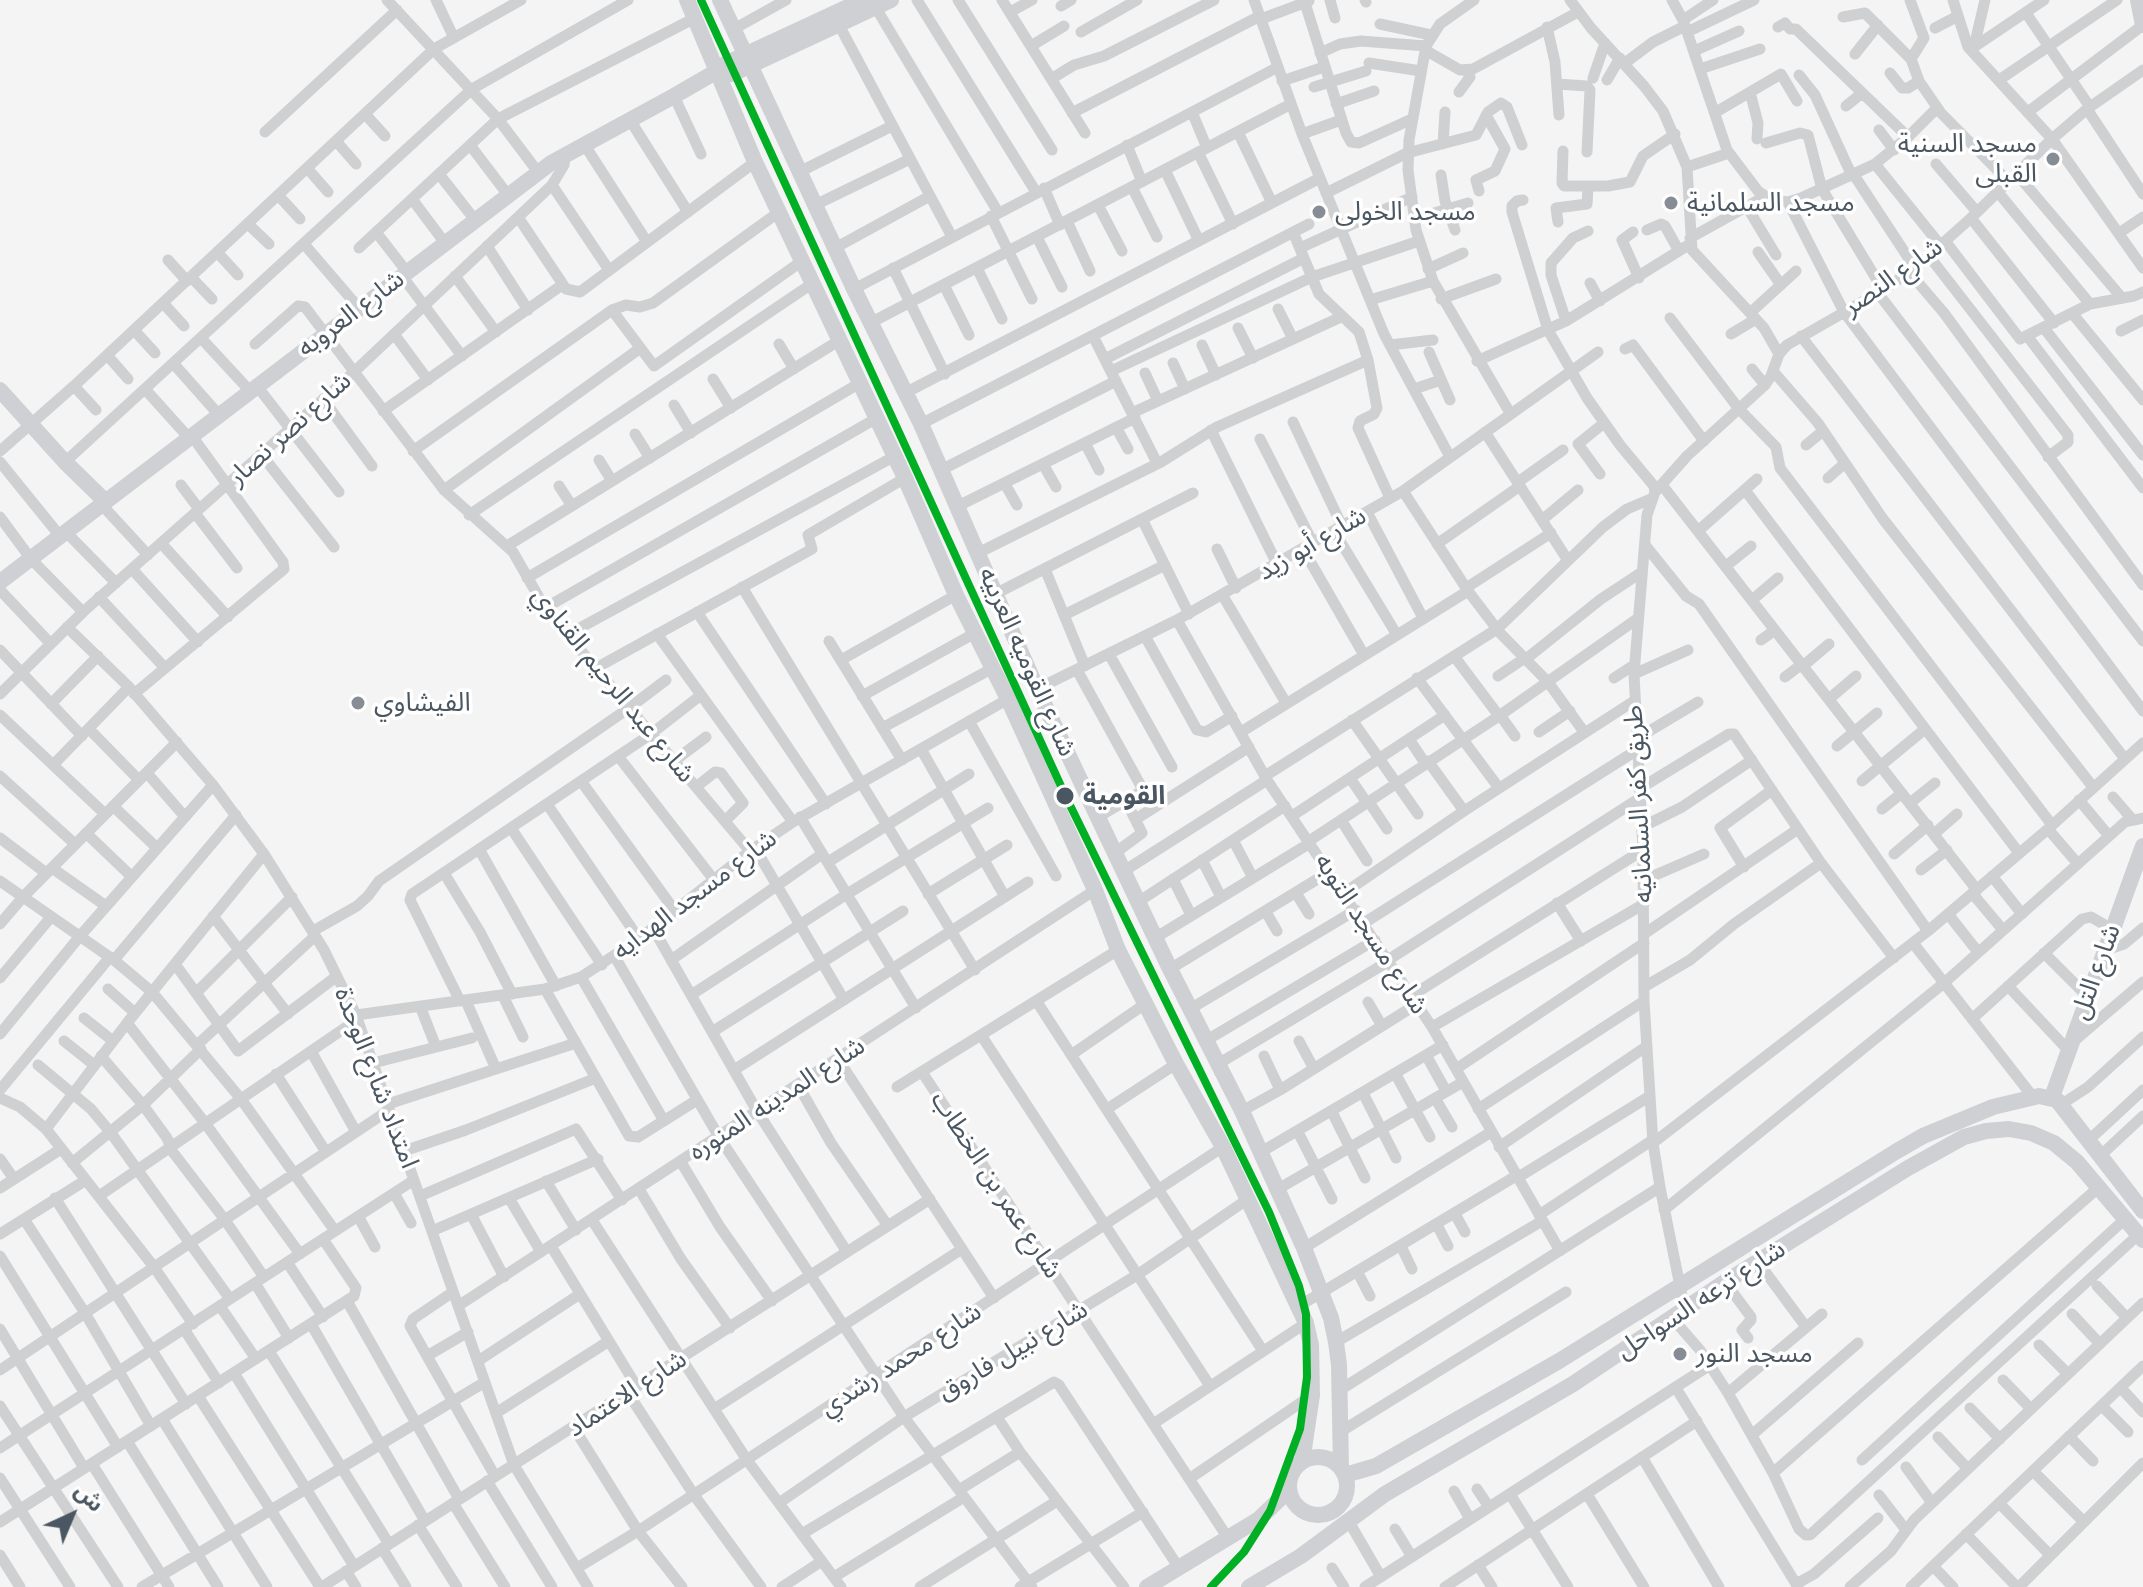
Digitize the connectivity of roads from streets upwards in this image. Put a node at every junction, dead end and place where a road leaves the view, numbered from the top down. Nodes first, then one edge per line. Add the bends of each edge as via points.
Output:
1 (387, 0) edge
2 (436, 0) edge
3 (521, 0) edge
4 (628, 0) edge
5 (687, 0) edge
6 (720, 0) edge
7 (786, 0) edge
8 (917, 0) edge
9 (958, 0) edge
10 (1002, 0) edge
11 (1032, 0) edge
12 (1137, 0) edge
13 (1214, 0) edge
14 (1254, 0) edge
15 (1330, 0) edge
16 (1570, 0) edge
17 (1672, 0) edge
18 (1713, 0) edge
19 (1754, 0) edge
20 (1910, 0) edge
21 (1953, 0) edge
22 (1987, 0) edge
23 (2044, 0) edge
24 (2117, 0) edge
25 (2138, 0) edge
26 (1307, 1) edge
27 (1466, 2) edge
28 (877, 3) edge
29 (500, 5) edge
30 (397, 10) junction
31 (1010, 12) junction
32 (1578, 12) junction
33 (2026, 13) junction
34 (1958, 16) junction
35 (1843, 17) dead end
36 (695, 18) junction
37 (1260, 18) junction
38 (1335, 18) dead end
39 (1380, 24) dead end
40 (839, 25) junction
41 (1878, 25) junction
42 (2143, 25) edge
43 (1064, 26) dead end
44 (1685, 26) junction
45 (1547, 27) junction
46 (1778, 27) dead end
47 (1935, 28) dead end
48 (734, 29) junction
49 (1739, 31) dead end
50 (1081, 32) dead end
51 (454, 38) junction
52 (1605, 43) junction
53 (1427, 44) junction
54 (1031, 46) junction
55 (2049, 46) junction
56 (434, 49) junction
57 (1760, 49) dead end
58 (1973, 49) junction
59 (1694, 51) junction
60 (1320, 53) junction
61 (1855, 54) dead end
62 (1911, 59) junction
63 (748, 60) junction
64 (1622, 61) junction
65 (1278, 67) junction
66 (1324, 67) junction
67 (1700, 69) junction
68 (719, 70) junction
69 (2143, 70) edge
70 (1421, 71) junction
71 (1467, 71) junction
72 (1890, 73) dead end
73 (1799, 75) dead end
74 (1593, 78) dead end
75 (1051, 79) junction
76 (2071, 79) junction
77 (1607, 80) dead end
78 (1999, 80) junction
79 (1282, 81) junction
80 (1919, 81) junction
81 (1329, 82) junction
82 (1557, 84) junction
83 (1314, 87) dead end
84 (472, 89) junction
85 (1374, 91) dead end
86 (1459, 92) dead end
87 (1750, 92) junction
88 (1862, 93) junction
89 (674, 96) junction
90 (1797, 101) dead end
91 (1291, 104) junction
92 (1336, 104) junction
93 (1846, 106) dead end
94 (1937, 108) junction
95 (2088, 108) junction
96 (1192, 112) junction
97 (1445, 112) dead end
98 (1716, 112) junction
99 (2028, 112) junction
100 (1072, 113) junction
101 (365, 114) junction
102 (1486, 115) junction
103 (1559, 115) dead end
104 (498, 119) junction
105 (1412, 119) junction
106 (630, 120) junction
107 (1341, 120) junction
108 (892, 126) junction
109 (1879, 130) dead end
110 (265, 132) dead end
111 (1238, 132) junction
112 (1085, 133) dead end
113 (1302, 134) junction
114 (1675, 134) junction
115 (385, 136) dead end
116 (1908, 137) junction
117 (2052, 139) junction
118 (336, 141) junction
119 (584, 144) junction
120 (1443, 144) junction
121 (470, 145) junction
122 (1127, 145) junction
123 (1522, 145) dead end
124 (1052, 150) dead end
125 (1202, 150) junction
126 (1894, 150) junction
127 (1563, 151) dead end
128 (1587, 152) dead end
129 (1407, 153) junction
130 (565, 154) junction
131 (701, 154) dead end
132 (1731, 157) junction
133 (910, 159) junction
134 (755, 162) junction
135 (356, 164) dead end
136 (1875, 164) junction
137 (1936, 164) dead end
138 (1687, 167) junction
139 (307, 168) junction
140 (1165, 170) junction
141 (538, 172) junction
142 (799, 172) junction
143 (439, 174) junction
144 (1441, 175) dead end
145 (1853, 175) junction
146 (2012, 177) junction
147 (1320, 178) junction
148 (1137, 184) junction
149 (552, 185) junction
150 (1588, 188) junction
151 (1822, 189) junction
152 (1040, 190) junction
153 (1479, 191) dead end
154 (1997, 191) junction
155 (328, 192) dead end
156 (1326, 193) junction
157 (2143, 194) edge
158 (278, 195) junction
159 (508, 195) junction
160 (930, 196) junction
161 (1412, 197) junction
162 (1764, 197) junction
163 (412, 199) junction
164 (1523, 200) dead end
165 (1788, 202) junction
166 (1272, 203) junction
167 (1468, 203) dead end
168 (815, 205) junction
169 (1098, 205) junction
170 (1747, 207) junction
171 (688, 212) junction
172 (779, 212) junction
173 (994, 214) junction
174 (1974, 215) junction
175 (518, 217) junction
176 (1465, 217) dead end
177 (2143, 217) edge
178 (300, 219) dead end
179 (1414, 219) junction
180 (475, 220) junction
181 (1451, 220) junction
182 (1558, 222) dead end
183 (1064, 223) junction
184 (248, 224) junction
185 (1233, 224) junction
186 (1309, 224) dead end
187 (1341, 229) junction
188 (1647, 230) dead end
189 (1588, 231) dead end
190 (376, 232) junction
191 (1293, 232) junction
192 (1633, 232) dead end
193 (2119, 233) junction
194 (952, 237) junction
195 (1037, 237) junction
196 (1157, 237) dead end
197 (1199, 241) junction
198 (1419, 241) junction
199 (1690, 241) junction
200 (647, 242) junction
201 (445, 243) junction
202 (269, 244) dead end
203 (304, 244) junction
204 (1944, 244) junction
205 (487, 246) junction
206 (359, 248) dead end
207 (835, 248) junction
208 (1009, 251) junction
209 (1122, 251) dead end
210 (1679, 251) junction
211 (217, 252) junction
212 (1758, 252) dead end
213 (1302, 253) junction
214 (1463, 253) dead end
215 (1776, 255) dead end
216 (1929, 256) junction
217 (168, 260) dead end
218 (802, 261) junction
219 (1354, 262) junction
220 (893, 268) junction
221 (977, 268) junction
222 (2143, 268) edge
223 (609, 270) junction
224 (1912, 270) junction
225 (1090, 271) dead end
226 (1796, 271) dead end
227 (404, 274) junction
228 (238, 275) dead end
229 (1430, 275) junction
230 (455, 276) junction
231 (1312, 277) junction
232 (1639, 278) junction
233 (189, 279) junction
234 (1496, 279) dead end
235 (813, 283) junction
236 (1590, 283) dead end
237 (944, 285) junction
238 (1781, 285) junction
239 (1062, 287) dead end
240 (566, 289) junction
241 (854, 289) junction
242 (1880, 292) junction
243 (2143, 292) edge
244 (2122, 298) junction
245 (212, 299) dead end
246 (1032, 299) dead end
247 (1441, 299) junction
248 (1370, 300) junction
249 (1600, 301) junction
250 (163, 303) junction
251 (908, 304) junction
252 (2090, 304) junction
253 (424, 305) junction
254 (359, 308) junction
255 (1278, 309) dead end
256 (528, 310) junction
257 (612, 310) junction
258 (1844, 312) junction
259 (2072, 313) junction
260 (1753, 316) junction
261 (1341, 317) junction
262 (1670, 318) dead end
263 (1002, 319) dead end
264 (2143, 320) edge
265 (1566, 321) junction
266 (870, 323) junction
267 (184, 326) dead end
268 (2049, 326) junction
269 (1238, 328) dead end
270 (134, 330) junction
271 (1548, 330) junction
272 (2121, 331) dead end
273 (496, 332) junction
274 (326, 333) junction
275 (394, 334) junction
276 (1731, 334) dead end
277 (969, 335) dead end
278 (1093, 336) junction
279 (1801, 336) junction
280 (201, 338) junction
281 (2024, 338) junction
282 (1293, 339) junction
283 (840, 340) junction
284 (255, 344) dead end
285 (779, 344) dead end
286 (1202, 345) dead end
287 (1390, 345) junction
288 (639, 349) junction
289 (1625, 349) dead end
290 (1598, 352) dead end
291 (155, 353) dead end
292 (1779, 354) junction
293 (107, 355) junction
294 (462, 356) junction
295 (1253, 358) junction
296 (1105, 359) junction
297 (1368, 360) junction
298 (1477, 361) junction
299 (173, 363) junction
300 (1173, 363) dead end
301 (794, 369) junction
302 (1752, 369) dead end
303 (1570, 371) junction
304 (1773, 371) junction
305 (354, 372) junction
306 (1145, 373) dead end
307 (945, 374) junction
308 (1216, 375) junction
309 (1113, 376) junction
310 (128, 379) dead end
311 (713, 379) dead end
312 (428, 380) junction
313 (1441, 380) junction
314 (860, 383) junction
315 (1765, 385) junction
316 (74, 386) junction
317 (254, 388) junction
318 (145, 389) junction
319 (1185, 389) junction
320 (1414, 389) junction
321 (905, 393) junction
322 (2, 398) edge
323 (323, 399) junction
324 (1450, 400) dead end
325 (2143, 400) edge
326 (1158, 401) junction
327 (674, 405) dead end
328 (731, 408) junction
329 (1739, 409) junction
330 (96, 410) dead end
331 (383, 411) junction
332 (1510, 413) junction
333 (219, 415) junction
334 (1134, 416) junction
335 (877, 418) junction
336 (1293, 422) dead end
337 (1604, 423) junction
338 (29, 424) junction
339 (921, 424) junction
340 (1116, 427) junction
341 (290, 428) junction
342 (1211, 430) junction
343 (1823, 431) junction
344 (1485, 432) junction
345 (691, 433) junction
346 (635, 434) dead end
347 (190, 437) junction
348 (1260, 439) dead end
349 (1704, 441) junction
350 (1085, 443) junction
351 (1806, 445) dead end
352 (1128, 449) dead end
353 (1563, 450) dead end
354 (0, 451) edge
355 (413, 451) junction
356 (261, 454) junction
357 (2143, 455) edge
358 (895, 456) junction
359 (1450, 457) junction
360 (2048, 457) junction
361 (650, 458) junction
362 (599, 460) dead end
363 (0, 462) edge
364 (65, 462) junction
365 (1157, 463) junction
366 (1845, 463) junction
367 (1043, 464) junction
368 (372, 466) dead end
369 (941, 470) junction
370 (1099, 470) dead end
371 (1600, 474) dead end
372 (905, 478) junction
373 (1828, 478) dead end
374 (1757, 479) dead end
375 (612, 481) junction
376 (227, 484) junction
377 (1005, 484) junction
378 (1519, 484) junction
379 (181, 485) dead end
380 (559, 486) dead end
381 (1056, 487) dead end
382 (2143, 488) edge
383 (444, 490) junction
384 (1578, 490) dead end
385 (1745, 490) junction
386 (1403, 491) junction
387 (339, 492) dead end
388 (1657, 492) junction
389 (1193, 493) dead end
390 (1390, 498) junction
391 (104, 503) junction
392 (1017, 505) dead end
393 (572, 506) junction
394 (956, 507) junction
395 (197, 511) junction
396 (1367, 512) junction
397 (469, 515) junction
398 (0, 517) edge
399 (1142, 519) junction
400 (1542, 520) junction
401 (1338, 528) junction
402 (1698, 531) junction
403 (1551, 533) junction
404 (63, 534) junction
405 (161, 543) junction
406 (1437, 544) junction
407 (1645, 545) junction
408 (507, 546) junction
409 (1308, 546) junction
410 (1751, 546) dead end
411 (334, 547) dead end
412 (1217, 549) dead end
413 (978, 553) junction
414 (148, 555) junction
415 (31, 559) junction
416 (1567, 559) junction
417 (1277, 564) junction
418 (1165, 565) junction
419 (1726, 566) junction
420 (237, 568) dead end
421 (132, 569) junction
422 (1045, 569) junction
423 (1642, 572) junction
424 (527, 578) junction
425 (1778, 578) dead end
426 (0, 582) edge
427 (116, 583) junction
428 (2143, 585) edge
429 (742, 587) junction
430 (1236, 588) junction
431 (1467, 589) junction
432 (0, 590) edge
433 (997, 593) junction
434 (956, 595) junction
435 (1223, 596) junction
436 (99, 597) junction
437 (1752, 600) junction
438 (545, 608) junction
439 (83, 612) junction
440 (697, 612) junction
441 (1189, 614) junction
442 (1064, 615) junction
443 (228, 617) junction
444 (1423, 618) junction
445 (1637, 619) junction
446 (1177, 620) junction
447 (67, 627) junction
448 (1497, 629) junction
449 (1775, 630) junction
450 (975, 633) junction
451 (657, 634) junction
452 (567, 635) junction
453 (1397, 635) junction
454 (1145, 636) junction
455 (1761, 640) dead end
456 (829, 641) dead end
457 (2143, 641) edge
458 (198, 642) junction
459 (50, 643) junction
460 (1829, 644) dead end
461 (0, 650) edge
462 (1688, 650) dead end
463 (1109, 654) junction
464 (1364, 655) junction
465 (98, 656) junction
466 (1454, 656) junction
467 (1525, 658) junction
468 (841, 660) junction
469 (1803, 665) junction
470 (165, 668) junction
471 (596, 668) junction
472 (993, 668) junction
473 (1081, 668) junction
474 (1634, 670) junction
475 (21, 673) junction
476 (1498, 676) dead end
477 (1856, 676) dead end
478 (1785, 677) dead end
479 (1417, 678) junction
480 (1614, 678) dead end
481 (666, 680) dead end
482 (1548, 682) junction
483 (1037, 689) junction
484 (132, 691) junction
485 (0, 694) edge
486 (701, 695) junction
487 (862, 696) junction
488 (1008, 699) junction
489 (1829, 699) junction
490 (1634, 701) junction
491 (1698, 702) dead end
492 (1286, 703) junction
493 (51, 704) junction
494 (629, 708) junction
495 (1570, 711) junction
496 (2143, 711) edge
497 (1877, 713) dead end
498 (0, 715) edge
499 (1445, 715) junction
500 (1500, 715) junction
501 (1232, 716) junction
502 (1352, 720) junction
503 (969, 721) junction
504 (882, 728) junction
505 (1925, 729) junction
506 (1241, 732) junction
507 (1539, 732) dead end
508 (1584, 732) junction
509 (1855, 732) junction
510 (85, 733) junction
511 (651, 734) junction
512 (1515, 736) dead end
513 (706, 737) dead end
514 (1409, 739) junction
515 (1463, 739) junction
516 (177, 742) junction
517 (2143, 743) edge
518 (1636, 744) junction
519 (1837, 746) dead end
520 (1249, 747) junction
521 (921, 749) junction
522 (618, 756) junction
523 (1379, 759) junction
524 (2125, 759) junction
525 (902, 760) junction
526 (1752, 760) junction
527 (674, 761) junction
528 (1427, 762) junction
529 (53, 765) junction
530 (1881, 766) junction
531 (1172, 767) dead end
532 (969, 774) dead end
533 (0, 776) edge
534 (143, 776) junction
535 (1266, 778) junction
536 (1350, 778) junction
537 (581, 781) junction
538 (1862, 781) dead end
539 (1396, 783) junction
540 (1935, 783) dead end
541 (860, 784) junction
542 (213, 785) junction
543 (696, 787) junction
544 (2093, 787) junction
545 (1499, 788) junction
546 (944, 790) junction
547 (1772, 790) junction
548 (1640, 793) junction
549 (1902, 793) junction
550 (2113, 797) dead end
551 (2079, 800) junction
552 (1126, 801) junction
553 (1368, 802) junction
554 (1910, 803) junction
555 (547, 804) junction
556 (826, 804) junction
557 (988, 808) dead end
558 (1882, 809) dead end
559 (109, 810) junction
560 (1289, 811) junction
561 (1464, 811) junction
562 (1418, 814) dead end
563 (1957, 814) dead end
564 (236, 815) junction
565 (185, 817) junction
566 (1098, 817) junction
567 (1136, 819) junction
568 (2137, 819) edge
569 (797, 820) junction
570 (1341, 820) junction
571 (725, 821) junction
572 (963, 823) junction
573 (886, 826) junction
574 (1642, 827) junction
575 (2050, 827) junction
576 (511, 828) junction
577 (1387, 829) dead end
578 (1798, 829) junction
579 (1931, 830) junction
580 (86, 833) junction
581 (2109, 836) junction
582 (0, 838) edge
583 (1233, 840) junction
584 (1310, 842) junction
585 (75, 844) junction
586 (1007, 845) dead end
587 (2143, 846) edge
588 (157, 848) junction
589 (479, 849) junction
590 (752, 849) junction
591 (1643, 850) junction
592 (1947, 850) junction
593 (1115, 853) junction
594 (2019, 853) junction
595 (264, 854) junction
596 (1704, 854) dead end
597 (1894, 854) dead end
598 (825, 858) junction
599 (906, 858) junction
600 (984, 860) junction
601 (1202, 860) junction
602 (1367, 861) dead end
603 (1821, 863) junction
604 (2078, 864) junction
605 (1744, 867) junction
606 (49, 870) junction
607 (1921, 870) dead end
608 (1124, 871) junction
609 (1329, 872) junction
610 (444, 873) junction
611 (1056, 876) dead end
612 (1992, 876) junction
613 (132, 877) junction
614 (1253, 878) junction
615 (1173, 879) junction
616 (714, 880) junction
617 (1644, 880) junction
618 (0, 881) edge
619 (1028, 882) dead end
620 (777, 885) junction
621 (1095, 890) junction
622 (1974, 891) junction
623 (1296, 893) junction
624 (1344, 893) junction
625 (847, 894) junction
626 (928, 894) junction
627 (23, 897) junction
628 (292, 897) junction
629 (1005, 897) junction
630 (1221, 897) junction
631 (1138, 902) junction
632 (1557, 903) junction
633 (1644, 904) junction
634 (106, 906) junction
635 (1356, 910) junction
636 (675, 911) junction
637 (903, 911) dead end
638 (1266, 912) junction
639 (1309, 914) dead end
640 (1948, 914) junction
641 (2022, 914) junction
642 (1191, 915) junction
643 (213, 916) junction
644 (51, 917) junction
645 (1364, 923) junction
646 (0, 924) edge
647 (800, 924) junction
648 (653, 928) junction
649 (2143, 928) edge
650 (2112, 929) junction
651 (2003, 930) junction
652 (951, 931) junction
653 (1277, 931) dead end
654 (1928, 931) junction
655 (870, 932) junction
656 (314, 933) junction
657 (80, 936) junction
658 (1155, 938) junction
659 (639, 939) junction
660 (1644, 939) junction
661 (1375, 940) junction
662 (1581, 941) junction
663 (1913, 943) junction
664 (2105, 946) junction
665 (239, 950) junction
666 (1118, 950) junction
667 (1978, 952) junction
668 (2044, 953) junction
669 (615, 957) junction
670 (1894, 958) junction
671 (112, 959) junction
672 (671, 960) junction
673 (1388, 960) junction
674 (822, 962) junction
675 (175, 964) junction
676 (602, 965) junction
677 (892, 969) junction
678 (1170, 969) junction
679 (975, 970) junction
680 (337, 976) junction
681 (581, 977) junction
682 (0, 978) edge
683 (264, 982) junction
684 (2143, 982) edge
685 (1944, 983) junction
686 (2008, 986) junction
687 (550, 987) junction
688 (1644, 987) junction
689 (108, 989) dead end
690 (152, 992) junction
691 (196, 993) junction
692 (508, 995) junction
693 (691, 995) junction
694 (2087, 996) junction
695 (844, 1000) junction
696 (1414, 1000) junction
697 (463, 1001) junction
698 (1644, 1001) junction
699 (1037, 1002) junction
700 (1368, 1002) dead end
701 (1145, 1004) junction
702 (420, 1006) junction
703 (916, 1008) junction
704 (1190, 1009) junction
705 (135, 1013) junction
706 (288, 1014) junction
707 (357, 1017) junction
708 (84, 1018) dead end
709 (1972, 1019) junction
710 (127, 1023) junction
711 (219, 1025) junction
712 (1382, 1026) junction
713 (1432, 1027) junction
714 (712, 1032) junction
715 (0, 1034) edge
716 (981, 1035) junction
717 (523, 1037) dead end
718 (2143, 1037) edge
719 (472, 1038) dead end
720 (1207, 1040) junction
721 (64, 1041) dead end
722 (113, 1041) junction
723 (1299, 1041) dead end
724 (576, 1043) junction
725 (1443, 1045) junction
726 (1647, 1046) junction
727 (199, 1047) junction
728 (436, 1047) junction
729 (2069, 1047) junction
730 (311, 1051) junction
731 (1071, 1055) junction
732 (1426, 1055) junction
733 (1264, 1056) dead end
734 (838, 1059) junction
735 (97, 1061) junction
736 (373, 1063) junction
737 (1176, 1064) junction
738 (1218, 1064) junction
739 (38, 1065) dead end
740 (496, 1069) junction
741 (1314, 1069) junction
742 (1456, 1069) junction
743 (734, 1070) junction
744 (922, 1072) junction
745 (1395, 1073) junction
746 (276, 1074) junction
747 (596, 1078) junction
748 (172, 1079) junction
749 (1463, 1082) junction
750 (798, 1085) junction
751 (897, 1087) dead end
752 (0, 1090) edge
753 (1280, 1090) junction
754 (2143, 1090) edge
755 (1446, 1091) junction
756 (72, 1093) junction
757 (1363, 1093) junction
758 (1650, 1096) junction
759 (2033, 1097) junction
760 (1435, 1098) junction
761 (241, 1099) junction
762 (697, 1100) junction
763 (2057, 1101) junction
764 (3, 1102) edge
765 (143, 1105) junction
766 (388, 1107) junction
767 (1107, 1109) junction
768 (1478, 1109) junction
769 (1415, 1110) junction
770 (757, 1111) junction
771 (1242, 1111) junction
772 (1332, 1112) junction
773 (2143, 1116) edge
774 (664, 1121) junction
775 (205, 1123) junction
776 (1452, 1127) dead end
777 (46, 1129) junction
778 (1381, 1129) junction
779 (356, 1132) junction
780 (1298, 1132) junction
781 (1491, 1132) junction
782 (111, 1133) junction
783 (719, 1137) junction
784 (1430, 1137) dead end
785 (1654, 1141) junction
786 (2088, 1141) junction
787 (170, 1147) junction
788 (1223, 1147) junction
789 (1499, 1147) junction
790 (1349, 1148) junction
791 (61, 1149) junction
792 (404, 1151) junction
793 (1897, 1151) junction
794 (326, 1152) junction
795 (1261, 1152) junction
796 (2099, 1157) junction
797 (1396, 1158) dead end
798 (0, 1159) edge
799 (598, 1159) junction
800 (681, 1162) junction
801 (72, 1163) junction
802 (1315, 1167) junction
803 (1908, 1168) junction
804 (137, 1169) junction
805 (294, 1173) junction
806 (1516, 1177) junction
807 (1365, 1178) dead end
808 (14, 1179) junction
809 (86, 1180) junction
810 (414, 1180) junction
811 (546, 1181) junction
812 (1660, 1187) junction
813 (0, 1188) edge
814 (2098, 1188) junction
815 (639, 1189) junction
816 (1158, 1189) junction
817 (1278, 1189) junction
818 (394, 1193) junction
819 (99, 1196) junction
820 (420, 1196) junction
821 (259, 1197) junction
822 (55, 1198) junction
823 (509, 1198) junction
824 (930, 1199) junction
825 (1248, 1199) junction
826 (1332, 1199) dead end
827 (622, 1200) junction
828 (1664, 1210) junction
829 (2143, 1211) edge
830 (471, 1214) junction
831 (1455, 1214) junction
832 (358, 1216) junction
833 (1540, 1218) junction
834 (24, 1219) junction
835 (2125, 1219) junction
836 (225, 1220) junction
837 (592, 1220) junction
838 (411, 1223) dead end
839 (1407, 1225) dead end
840 (1437, 1225) junction
841 (888, 1226) junction
842 (1106, 1226) junction
843 (576, 1230) junction
844 (335, 1231) junction
845 (432, 1231) junction
846 (1465, 1232) dead end
847 (0, 1234) edge
848 (2140, 1237) edge
849 (1191, 1238) junction
850 (323, 1239) junction
851 (1414, 1239) junction
852 (191, 1242) junction
853 (1401, 1246) junction
854 (1448, 1246) dead end
855 (375, 1247) dead end
856 (1304, 1248) junction
857 (546, 1249) junction
858 (962, 1249) junction
859 (1560, 1251) junction
860 (847, 1252) junction
861 (300, 1254) junction
862 (0, 1256) edge
863 (287, 1262) junction
864 (1758, 1262) junction
865 (1048, 1263) junction
866 (154, 1267) junction
867 (1412, 1269) dead end
868 (1358, 1273) junction
869 (1137, 1275) junction
870 (810, 1276) junction
871 (504, 1277) junction
872 (260, 1280) junction
873 (1725, 1282) junction
874 (1681, 1284) junction
875 (2097, 1286) dead end
876 (117, 1292) junction
877 (453, 1292) junction
878 (1566, 1292) dead end
879 (580, 1294) junction
880 (1323, 1295) junction
881 (1370, 1296) dead end
882 (994, 1298) junction
883 (347, 1301) junction
884 (772, 1301) junction
885 (225, 1302) junction
886 (2143, 1303) edge
887 (458, 1306) junction
888 (1299, 1306) junction
889 (1079, 1310) junction
890 (85, 1313) junction
891 (1822, 1314) dead end
892 (2072, 1314) dead end
893 (1679, 1315) junction
894 (323, 1317) junction
895 (2127, 1318) junction
896 (1306, 1323) junction
897 (311, 1324) junction
898 (188, 1326) junction
899 (843, 1326) junction
900 (1806, 1327) junction
901 (730, 1328) junction
902 (0, 1329) edge
903 (468, 1332) junction
904 (51, 1336) junction
905 (289, 1338) junction
906 (1748, 1338) dead end
907 (609, 1341) junction
908 (1336, 1342) junction
909 (1858, 1343) dead end
910 (2100, 1344) junction
911 (2039, 1345) dead end
912 (153, 1350) junction
913 (269, 1351) junction
914 (1263, 1351) junction
915 (427, 1356) junction
916 (18, 1358) junction
917 (256, 1359) junction
918 (682, 1359) junction
919 (478, 1361) junction
920 (1559, 1361) junction
921 (1710, 1365) junction
922 (2143, 1366) edge
923 (0, 1370) edge
924 (119, 1371) junction
925 (234, 1373) junction
926 (2068, 1374) junction
927 (876, 1376) junction
928 (2003, 1380) dead end
929 (485, 1382) junction
930 (219, 1383) junction
931 (1573, 1384) junction
932 (1210, 1386) junction
933 (1676, 1388) junction
934 (2121, 1388) junction
935 (633, 1390) junction
936 (1340, 1390) junction
937 (1728, 1393) junction
938 (84, 1394) junction
939 (1312, 1395) junction
940 (198, 1396) junction
941 (453, 1401) junction
942 (186, 1404) junction
943 (0, 1406) edge
944 (2102, 1406) junction
945 (1970, 1408) dead end
946 (714, 1409) junction
947 (2031, 1409) junction
948 (2143, 1412) edge
949 (496, 1413) junction
950 (52, 1415) junction
951 (904, 1417) junction
952 (997, 1417) junction
953 (162, 1419) junction
954 (1697, 1421) junction
955 (416, 1424) junction
956 (1153, 1424) junction
957 (151, 1426) junction
958 (574, 1428) junction
959 (1340, 1432) junction
960 (2128, 1432) dead end
961 (1753, 1434) junction
962 (2069, 1436) junction
963 (18, 1437) junction
964 (1938, 1437) dead end
965 (2000, 1439) junction
966 (122, 1444) junction
967 (381, 1444) junction
968 (0, 1448) edge
969 (1020, 1452) junction
970 (933, 1456) junction
971 (1642, 1457) junction
972 (747, 1460) junction
973 (1862, 1460) dead end
974 (2093, 1461) dead end
975 (1302, 1462) junction
976 (2143, 1463) edge
977 (514, 1465) junction
978 (88, 1466) junction
979 (1906, 1467) dead end
980 (342, 1468) junction
981 (1968, 1469) junction
982 (2033, 1471) junction
983 (1343, 1472) junction
984 (1773, 1473) junction
985 (0, 1478) edge
986 (491, 1479) junction
987 (1189, 1479) junction
988 (53, 1489) junction
989 (306, 1489) junction
990 (1477, 1489) dead end
991 (1289, 1490) junction
992 (1454, 1491) dead end
993 (961, 1494) junction
994 (1510, 1494) junction
995 (1587, 1494) junction
996 (694, 1495) junction
997 (1879, 1495) dead end
998 (456, 1501) junction
999 (1057, 1501) junction
1000 (779, 1503) junction
1001 (1932, 1503) junction
1002 (1999, 1503) junction
1003 (1489, 1507) junction
1004 (21, 1509) junction
1005 (271, 1510) junction
1006 (1143, 1512) junction
1007 (1878, 1518) dead end
1008 (1470, 1519) junction
1009 (1338, 1520) junction
1010 (0, 1522) edge
1011 (2084, 1522) junction
1012 (422, 1523) junction
1013 (1395, 1529) dead end
1014 (1532, 1530) junction
1015 (1906, 1530) junction
1016 (638, 1531) junction
1017 (233, 1532) junction
1018 (802, 1534) junction
1019 (1966, 1534) junction
1020 (1228, 1538) junction
1021 (996, 1539) junction
1022 (1091, 1544) junction
1023 (385, 1546) junction
1024 (198, 1554) junction
1025 (0, 1555) edge
1026 (2050, 1555) junction
1027 (1412, 1557) junction
1028 (822, 1561) junction
1029 (1478, 1565) junction
1030 (1933, 1566) junction
1031 (577, 1568) junction
1032 (1179, 1568) junction
1033 (1332, 1568) dead end
1034 (350, 1569) junction
1035 (161, 1575) junction
1036 (1381, 1577) junction
1037 (837, 1582) edge
1038 (1027, 1585) edge
1039 (1255, 1585) edge
1040 (1797, 1586) edge
1041 (20, 1587) edge
1042 (70, 1587) edge
1043 (118, 1587) edge
1044 (142, 1587) edge
1045 (169, 1587) edge
1046 (218, 1587) edge
1047 (267, 1587) edge
1048 (321, 1587) edge
1049 (356, 1587) edge
1050 (406, 1587) edge
1051 (457, 1587) edge
1052 (505, 1587) edge
1053 (552, 1587) edge
1054 (587, 1587) edge
1055 (682, 1587) edge
1056 (761, 1587) edge
1057 (782, 1587) edge
1058 (920, 1587) edge
1059 (1124, 1587) edge
1060 (1147, 1587) edge
1061 (1344, 1587) edge
1062 (1365, 1587) edge
1063 (1445, 1587) edge
1064 (1492, 1587) edge
1065 (1568, 1587) edge
1066 (1644, 1587) edge
1067 (1719, 1587) edge
1068 (1850, 1587) edge
1069 (1911, 1587) edge
1070 (1953, 1587) edge
1071 (2018, 1587) edge

1 - 30 street
2 - 51 street
3 - 29 street
4 - 84 street
5 - 36 street, شارع القوميه العربيه
6 - 48 street, شارع القوميه العربيه
7 - 48 street
8 - 152 street
9 - 124 street
10 - 31 street
11 - 31 street
12 - 50 street
13 - 75 street
14 - 37 street
15 - 38 street
16 - 32 street
17 - 44 street
18 - 44 street
19 - 44 street
20 - 62 street via 1924,38
21 - 34 street
22 - 58 street
23 - 33 street
24 - 55 street
25 - 42 street
26 - 37 street
26 - 60 street
27 - 53 street via 1440,24
28 - 40 street, شارع العروبه
28 - 63 street, شارع العروبه
28 - 173 street
29 - 51 street
30 - 56 street
30 - 110 street
31 - 54 street
32 - 45 street
32 - 52 street
33 - 55 street
33 - 58 street
34 - 47 street
34 - 58 street
35 - 41 street via 1864,13
36 - 68 street, شارع القوميه العربيه
36 - 104 street
37 - 65 street
37 - 100 street
39 - 53 street
40 - 63 street, شارع العروبه
40 - 108 street
41 - 61 street
41 - 62 street
42 - 76 street
43 - 54 street
44 - 59 street
44 - 64 street
45 - 71 street
45 - 82 street
46 - 88 street via 1785,23 1796,29
48 - 63 street, شارع القوميه العربيه
49 - 59 street
51 - 56 street
52 - 64 street
52 - 74 street
53 - 60 street via 1361,41
53 - 70 street
53 - 71 street
54 - 75 street
55 - 76 street
55 - 78 street
56 - 84 street
56 - 101 street
57 - 67 street
58 - 78 street
59 - 67 street
60 - 66 street
62 - 80 street
63 - 68 street, شارع العروبه via 729,74
63 - 142 street, شارع القوميه العربيه
64 - 77 street
64 - 114 street
65 - 79 street
65 - 96 street
66 - 79 street
66 - 81 street
67 - 98 street
68 - 89 street, شارع العروبه
68 - 134 street, شارع القوميه العربيه
69 - 95 street, شارع النصر
70 - 81 street via 1368,67
70 - 105 street
71 - 86 street via 1470,77
72 - 80 street via 1902,88
73 - 145 street via 1815,95
75 - 100 street
76 - 95 street
76 - 99 street
78 - 99 street
79 - 91 street
80 - 94 street
81 - 83 street
81 - 92 street
82 - 103 street
82 - 128 street via 1590,90
84 - 104 street
84 - 203 street
85 - 92 street
87 - 90 street via 1781,74
87 - 98 street
87 - 151 street via 1762,141 1808,135
88 - 93 street
88 - 116 street
89 - 106 street, شارع العروبه
89 - 131 street
91 - 111 street
91 - 113 street
92 - 107 street
94 - 116 street
94 - 146 street
95 - 117 street, شارع النصر
95 - 157 street
96 - 122 street
96 - 125 street
97 - 120 street
98 - 132 street
99 - 117 street
100 - 112 street
101 - 115 street
101 - 118 street
102 - 120 street via 1476,135
102 - 123 street via 1504,103
102 - 153 street via 1505,149 1495,171 1476,180
104 - 121 street
104 - 141 street
105 - 107 street via 1354,144
105 - 129 street
106 - 119 street, شارع العروبه
106 - 171 street
107 - 113 street
108 - 133 street
108 - 142 street
109 - 126 street
111 - 125 street
111 - 166 street
113 - 147 street
114 - 138 street
114 - 150 street via 1643,156 1630,182
116 - 126 street
117 - 146 street, شارع النصر
117 - 193 street
118 - 135 street
118 - 139 street
119 - 130 street, شارع العروبه
119 - 200 street
120 - 129 street
121 - 143 street
121 - 159 street
122 - 148 street
122 - 152 street
125 - 140 street
125 - 185 street
126 - 136 street
127 - 150 street via 1563,185
129 - 156 street
129 - 161 street
130 - 141 street, شارع العروبه
130 - 149 street, شارع نصر نصار
132 - 138 street
132 - 162 street
133 - 160 street
133 - 168 street
134 - 171 street
134 - 172 street, شارع القوميه العربيه
136 - 145 street
136 - 204 street
137 - 174 street
138 - 199 street
139 - 155 street
139 - 158 street
140 - 148 street
140 - 197 street
141 - 159 street, شارع العروبه
142 - 168 street, شارع القوميه العربيه
143 - 163 street
143 - 180 street
144 - 181 street
145 - 151 street
145 - 224 street
146 - 154 street, شارع النصر
146 - 244 street
147 - 156 street
147 - 166 street
148 - 169 street
148 - 196 street
149 - 175 street, شارع نصر نصار
149 - 223 street
150 - 182 street via 1587,204 1556,208
151 - 165 street
151 - 242 street
152 - 173 street
152 - 183 street
154 - 174 street, شارع النصر
154 - 252 street
156 - 187 street
158 - 178 street
158 - 184 street
159 - 180 street, شارع العروبه
160 - 194 street
160 - 207 street
161 - 179 street
161 - 187 street
162 - 165 street
162 - 170 street
163 - 190 street
163 - 201 street
164 - 271 street via 1512,206 1512,212
165 - 258 street
166 - 185 street
167 - 181 street
168 - 207 street, شارع القوميه العربيه
169 - 183 street
169 - 209 street
170 - 199 street
170 - 215 street
171 - 200 street
172 - 218 street, شارع القوميه العربيه
172 - 257 street via 653,303
173 - 194 street
173 - 208 street
174 - 204 street, شارع النصر
174 - 268 street
175 - 205 street, شارع نصر نصار
175 - 240 street
176 - 181 street
177 - 193 street
179 - 181 street
179 - 198 street
180 - 201 street, شارع العروبه
183 - 195 street
183 - 225 street
184 - 202 street
184 - 211 street
185 - 197 street
186 - 191 street
187 - 213 street
187 - 219 street
188 - 210 street via 1663,224
189 - 265 street via 1573,238 1550,267
190 - 206 street
190 - 227 street
191 - 213 street
191 - 278 street
192 - 232 street via 1622,240 1621,254
193 - 222 street
194 - 220 street
195 - 208 street
195 - 239 street
197 - 307 street
198 - 219 street
198 - 229 street
199 - 210 street
199 - 260 street via 1696,256
200 - 223 street
201 - 227 street, شارع العروبه
203 - 254 street
203 - 280 street
204 - 216 street, شارع النصر
204 - 281 street
205 - 230 street, شارع نصر نصار
205 - 256 street
207 - 241 street, شارع القوميه العربيه
208 - 221 street
208 - 246 street
210 - 232 street
211 - 228 street
211 - 233 street
212 - 238 street
213 - 231 street
213 - 296 street
214 - 229 street
216 - 224 street, شارع النصر
216 - 360 street via 2068,435 2068,442
217 - 233 street
218 - 235 street, شارع القوميه العربيه
218 - 288 street via 657,365
219 - 231 street
219 - 248 street
220 - 241 street
220 - 251 street
221 - 237 street
221 - 263 street
223 - 240 street via 580,292
224 - 242 street, شارع النصر
224 - 360 street
226 - 238 street
227 - 253 street
227 - 254 street, شارع العروبه
229 - 247 street
229 - 248 street
230 - 253 street, شارع نصر نصار
230 - 273 street
231 - 261 street via 1319,294
231 - 309 street
232 - 249 street
233 - 245 street
233 - 250 street
234 - 247 street
235 - 283 street, شارع القوميه العربيه
235 - 397 street
236 - 249 street
237 - 251 street
237 - 277 street
238 - 260 street
240 - 256 street
241 - 266 street, شارع القوميه العربيه
242 - 258 street, شارع النصر
242 - 457 street
243 - 244 street
244 - 252 street
247 - 298 street
248 - 287 street
249 - 265 street
250 - 267 street
250 - 270 street
251 - 266 street
251 - 307 street
252 - 259 street
253 - 275 street, شارع نصر نصار
253 - 294 street
254 - 274 street, شارع العروبه
255 - 282 street
256 - 273 street
257 - 288 street
257 - 355 street
258 - 279 street, شارع النصر
258 - 496 street
259 - 268 street
259 - 325 street
260 - 276 street
260 - 292 street
261 - 282 street
261 - 297 street via 1359,332
262 - 329 street
264 - 272 street
265 - 271 street
266 - 321 street, شارع القوميه العربيه
268 - 281 street
268 - 357 street
269 - 295 street
270 - 291 street
270 - 293 street
271 - 298 street
271 - 303 street
273 - 294 street
274 - 284 street, شارع عبد الرحيم القناوي via 299,305
274 - 305 street, شارع عبد الرحيم القناوي
274 - 317 street, شارع العروبه
275 - 305 street, شارع نصر نصار
275 - 312 street
278 - 296 street
278 - 339 street
279 - 292 street, شارع النصر
279 - 524 street
280 - 299 street
280 - 317 street
281 - 382 street
282 - 295 street
283 - 301 street
283 - 314 street, شارع القوميه العربيه
285 - 301 street
286 - 308 street
287 - 313 street via 1431,346
287 - 320 street
288 - 383 street
289 - 349 street via 1633,345
290 - 303 street, شارع أبو زيد
292 - 304 street
293 - 310 street
293 - 316 street
294 - 312 street
295 - 308 street
296 - 309 street
297 - 342 street
297 - 390 street via 1377,410 1357,424
298 - 332 street
299 - 318 street
299 - 333 street
300 - 319 street
301 - 328 street
302 - 315 street
303 - 332 street, شارع أبو زيد
303 - 337 street
304 - 315 street
304 - 343 street
305 - 323 street, شارع نصر نصار
305 - 331 street, شارع عبد الرحيم القناوي
306 - 326 street
307 - 321 street
308 - 319 street
309 - 334 street
309 - 369 street
311 - 328 street
312 - 331 street
313 - 320 street
313 - 324 street
314 - 335 street, شارع القوميه العربيه
314 - 424 street
315 - 329 street
316 - 330 street
316 - 338 street
317 - 333 street, شارع العروبه
317 - 341 street
318 - 347 street
318 - 364 street
319 - 326 street
320 - 359 street
321 - 339 street, شارع القوميه العربيه
322 - 338 street
323 - 341 street, شارع نصر نصار
323 - 368 street
326 - 334 street
327 - 345 street
328 - 345 street
329 - 349 street
329 - 575 street via 1776,447 1778,463
331 - 355 street, شارع عبد الرحيم القناوي
332 - 344 street, شارع أبو زيد
333 - 347 street, شارع العروبه
334 - 340 street
334 - 365 street
335 - 358 street, شارع القوميه العربيه
335 - 438 street
336 - 401 street
337 - 371 street via 1578,444
337 - 388 street
338 - 354 street
338 - 364 street
339 - 369 street, شارع القوميه العربيه
340 - 350 street
340 - 352 street
341 - 356 street, شارع نصر نصار
341 - 387 street
342 - 365 street
342 - 417 street
343 - 351 street
343 - 366 street
344 - 359 street, شارع أبو زيد
344 - 378 street
345 - 361 street
346 - 361 street
347 - 376 street
347 - 391 street, شارع العروبه
348 - 409 street
349 - 388 street
350 - 367 street
350 - 370 street
353 - 378 street
355 - 383 street, شارع عبد الرحيم القناوي
356 - 376 street, شارع نصر نصار
356 - 411 street
358 - 372 street, شارع القوميه العربيه
358 - 452 street
359 - 386 street, شارع أبو زيد
360 - 428 street
361 - 375 street
362 - 375 street
363 - 404 street
364 - 391 street
365 - 413 street
366 - 373 street
366 - 544 street via 1907,551
367 - 377 street
367 - 381 street
369 - 394 street, شارع القوميه العربيه
372 - 429 street via 808,535 812,549
372 - 434 street, شارع القوميه العربيه
374 - 385 street
375 - 393 street
376 - 395 street, شارع نصر نصار
376 - 443 street via 284,569
377 - 392 street
377 - 394 street
378 - 400 street
378 - 406 street
379 - 395 street
380 - 393 street
383 - 397 street, شارع عبد الرحيم القناوي
384 - 400 street
385 - 402 street
385 - 505 street
386 - 390 street, شارع أبو زيد
386 - 406 street
388 - 402 street
388 - 407 street, طريق كفر السلمانيه via 1647,515
388 - 416 street via 1614,517
389 - 399 street
390 - 396 street, شارع أبو زيد
391 - 404 street, شارع العروبه
391 - 414 street
393 - 408 street
394 - 413 street, شارع القوميه العربيه
395 - 405 street, شارع نصر نصار
395 - 420 street
396 - 401 street, شارع أبو زيد
396 - 444 street
397 - 408 street, شارع عبد الرحيم القناوي
398 - 415 street
399 - 418 street
399 - 422 street
400 - 403 street
401 - 409 street, شارع أبو زيد
401 - 453 street
402 - 419 street
403 - 416 street
403 - 431 street
404 - 415 street, شارع العروبه
404 - 427 street
405 - 414 street, شارع نصر نصار
405 - 443 street
406 - 431 street
407 - 423 street, طريق كفر السلمانيه
407 - 654 street via 1686,596 1699,604
408 - 424 street, شارع عبد الرحيم القناوي
409 - 417 street, شارع أبو زيد
409 - 464 street
410 - 419 street
412 - 430 street
413 - 433 street, شارع القوميه العربيه
414 - 421 street, شارع نصر نصار
415 - 426 street, شارع العروبه
415 - 439 street
416 - 448 street
417 - 430 street, شارع أبو زيد
418 - 441 street
418 - 442 street
419 - 437 street
421 - 427 street, شارع نصر نصار
421 - 458 street
422 - 433 street
422 - 442 street
423 - 445 street, طريق كفر السلمانيه
423 - 467 street
424 - 438 street, شارع عبد الرحيم القناوي
425 - 437 street
427 - 436 street, شارع نصر نصار
429 - 440 street
429 - 541 street
430 - 435 street, شارع أبو زيد
431 - 444 street
431 - 448 street
432 - 459 street
433 - 483 street, شارع القوميه العربيه
434 - 450 street, شارع القوميه العربيه
434 - 468 street
435 - 441 street, شارع أبو زيد
435 - 492 street
436 - 439 street, شارع نصر نصار
436 - 470 street
437 - 449 street
438 - 452 street, شارع عبد الرحيم القناوي
439 - 447 street, شارع نصر نصار
440 - 451 street
440 - 556 street
441 - 446 street, شارع أبو زيد
442 - 473 street
443 - 458 street
444 - 453 street
445 - 474 street, طريق كفر السلمانيه
445 - 482 street
446 - 454 street, شارع أبو زيد
446 - 501 street, شارع مسجد التوبه
447 - 459 street, شارع نصر نصار
447 - 465 street, امتداد شارع الوحدة
448 - 466 street
448 - 467 street
449 - 455 street
449 - 469 street
450 - 472 street, شارع القوميه العربيه
450 - 487 street
451 - 471 street
451 - 486 street
452 - 471 street, شارع عبد الرحيم القناوي
453 - 464 street
454 - 463 street, شارع أبو زيد
454 - 501 street via 1197,730 1206,732
456 - 468 street
458 - 470 street
459 - 475 street, شارع نصر نصار
460 - 469 street
461 - 475 street
462 - 474 street
463 - 473 street, شارع أبو زيد
463 - 531 street
464 - 492 street
465 - 484 street, امتداد شارع الوحدة
465 - 493 street
466 - 479 street
466 - 500 street
467 - 476 street
467 - 482 street
468 - 487 street
469 - 478 street
469 - 489 street
470 - 484 street
471 - 494 street, شارع عبد الرحيم القناوي
472 - 488 street, شارع القوميه العربيه
472 - 504 street
473 - 483 street, شارع أبو زيد
473 - 552 street via 1141,786 1141,792
474 - 480 street
474 - 490 street, طريق كفر السلمانيه
475 - 485 street, شارع نصر نصار
475 - 493 street
477 - 489 street
479 - 499 street
479 - 502 street
481 - 494 street
482 - 495 street
482 - 500 street
483 - 566 street, شارع القوميه العربيه
484 - 510 street
484 - 516 street, امتداد شارع الوحدة
486 - 511 street
486 - 569 street
487 - 504 street
488 - 503 street, شارع مسجد الهدايه
488 - 621 street, شارع القوميه العربيه
489 - 509 street
490 - 508 street
490 - 518 street, طريق كفر السلمانيه
491 - 518 street
492 - 506 street
493 - 510 street
494 - 511 street, شارع عبد الرحيم القناوي
494 - 656 street via 383,878 357,906
495 - 507 street
495 - 508 street
497 - 509 street
498 - 529 street
499 - 514 street
499 - 515 street
500 - 512 street
500 - 515 street
501 - 506 street, شارع مسجد التوبه
502 - 523 street
502 - 535 street
503 - 521 street, شارع مسجد الهدايه
503 - 611 street
504 - 525 street
505 - 530 street
505 - 594 street
506 - 520 street, شارع مسجد التوبه
508 - 545 street
509 - 519 street
509 - 530 street
510 - 529 street
510 - 534 street
511 - 522 street
511 - 527 street, شارع عبد الرحيم القناوي
513 - 527 street
514 - 523 street
514 - 528 street
515 - 528 street
515 - 545 street
516 - 534 street
516 - 542 street, امتداد شارع الوحدة
517 - 524 street
518 - 548 street, طريق كفر السلمانيه
518 - 645 street
520 - 535 street, شارع مسجد التوبه
520 - 567 street
521 - 525 street, شارع مسجد الهدايه
521 - 546 street
522 - 537 street
522 - 616 street
523 - 536 street
523 - 539 street
524 - 544 street
525 - 541 street, شارع مسجد الهدايه
526 - 547 street
526 - 548 street via 1729,734
526 - 574 street
527 - 543 street, شارع عبد الرحيم القناوي
528 - 539 street
528 - 561 street
529 - 559 street
530 - 538 street
530 - 549 street
532 - 546 street
533 - 585 street
534 - 559 street
534 - 565 street
535 - 560 street, شارع مسجد التوبه
535 - 608 street
536 - 553 street
536 - 560 street
537 - 555 street
537 - 636 street
539 - 553 street
539 - 562 street
540 - 554 street
541 - 556 street, شارع مسجد الهدايه
541 - 573 street
542 - 564 street, امتداد شارع الوحدة
542 - 565 street
543 - 571 street, شارع عبد الرحيم القناوي
543 - 571 street via 721,773 743,803
544 - 551 street
545 - 561 street
546 - 572 street
546 - 573 street
547 - 578 street
547 - 605 street via 1720,828
548 - 574 street, طريق كفر السلمانيه
548 - 673 street
549 - 554 street
549 - 558 street
550 - 568 street
551 - 575 street
551 - 581 street
552 - 566 street
552 - 567 street
553 - 570 street
553 - 577 street
554 - 579 street
555 - 576 street
555 - 659 street
556 - 569 street, شارع مسجد الهدايه
557 - 572 street
559 - 580 street
559 - 588 street
560 - 583 street
560 - 584 street, شارع مسجد التوبه
561 - 624 street
563 - 579 street
564 - 595 street, امتداد شارع الوحدة
564 - 671 street
565 - 588 street
566 - 593 street, شارع القوميه العربيه
567 - 593 street via 1141,835
568 - 581 street
569 - 590 street, شارع مسجد الهدايه
569 - 598 street
570 - 584 street
570 - 602 street
571 - 590 street, شارع عبد الرحيم القناوي
572 - 599 street
572 - 600 street
573 - 598 street
573 - 599 street
574 - 591 street, طريق كفر السلمانيه
575 - 594 street
575 - 604 street
576 - 589 street
576 - 676 street
578 - 603 street
578 - 605 street
579 - 592 street
579 - 597 street
580 - 585 street
580 - 613 street
581 - 604 street
582 - 606 street
583 - 601 street
583 - 614 street
584 - 609 street, شارع مسجد التوبه
584 - 614 street
585 - 606 street
586 - 600 street
587 - 650 street, شارع التل
588 - 613 street
589 - 610 street
589 - 687 street
590 - 616 street, شارع مسجد الهدايه
590 - 620 street, شارع عبد الرحيم القناوي
591 - 617 street, طريق كفر السلمانيه
591 - 632 street
592 - 607 street
592 - 622 street
593 - 608 street, شارع القوميه العربيه
594 - 612 street
595 - 628 street, امتداد شارع الوحدة
595 - 643 street
596 - 617 street
598 - 620 street
598 - 625 street
599 - 625 street
599 - 626 street
600 - 626 street
600 - 629 street
601 - 615 street
601 - 630 street
603 - 670 street
603 - 688 street via 1690,960
604 - 641 street
605 - 660 street
606 - 627 street
606 - 634 street
608 - 631 street, شارع القوميه العربيه
609 - 623 street
609 - 624 street, شارع مسجد التوبه
610 - 692 street via 480,932
610 - 697 street via 410,897
612 - 622 street
612 - 641 street
613 - 634 street
614 - 630 street
615 - 631 street
615 - 642 street
616 - 636 street, شارع مسجد الهدايه
617 - 633 street, طريق كفر السلمانيه
618 - 627 street
619 - 629 street
620 - 647 street, شارع عبد الرحيم القناوي
620 - 672 street
621 - 666 street, شارع القوميه العربيه
621 - 679 street, شارع المدينه المنوره
622 - 640 street
622 - 651 street
623 - 638 street
623 - 639 street
624 - 635 street, شارع مسجد التوبه
625 - 647 street
625 - 655 street
626 - 652 street
627 - 644 street
627 - 646 street
628 - 656 street, امتداد شارع الوحدة
628 - 665 street
629 - 652 street
630 - 642 street
631 - 658 street, شارع القوميه العربيه
632 - 662 street
632 - 696 street
633 - 660 street, طريق كفر السلمانيه
633 - 662 street
634 - 657 street
635 - 645 street, شارع مسجد التوبه
635 - 704 street
636 - 648 street, شارع مسجد الهدايه
637 - 655 street
638 - 653 street
638 - 678 street
640 - 654 street
640 - 667 street
641 - 651 street
642 - 658 street
643 - 665 street
643 - 675 street
644 - 657 street
644 - 682 street
645 - 661 street, شارع مسجد التوبه
647 - 674 street, شارع عبد الرحيم القناوي
647 - 693 street
648 - 659 street, شارع مسجد الهدايه
648 - 672 street
649 - 664 street via 2124,944
650 - 664 street, شارع التل
650 - 668 street via 2086,917
651 - 667 street
652 - 677 street
652 - 679 street
654 - 663 street
655 - 674 street
655 - 677 street
656 - 680 street, امتداد شارع الوحدة
656 - 683 street
657 - 671 street
657 - 715 street
658 - 678 street, شارع القوميه العربيه
659 - 669 street, شارع مسجد الهدايه
660 - 688 street, طريق كفر السلمانيه
660 - 742 street
661 - 673 street, شارع مسجد التوبه
661 - 720 street
662 - 713 street
663 - 670 street
663 - 685 street
664 - 694 street, شارع التل
665 - 683 street
665 - 691 street
666 - 699 street
666 - 701 street, شارع القوميه العربيه
667 - 685 street
668 - 686 street
668 - 694 street
669 - 676 street, شارع مسجد الهدايه
669 - 762 street
670 - 785 street
671 - 690 street
671 - 752 street
672 - 693 street
673 - 696 street, شارع مسجد التوبه
673 - 738 street
674 - 695 street, شارع عبد الرحيم القناوي
674 - 714 street
675 - 690 street
675 - 691 street
676 - 681 street, شارع مسجد الهدايه
677 - 695 street
677 - 703 street
678 - 704 street, شارع القوميه العربيه
679 - 703 street, شارع المدينه المنوره
680 - 706 street
680 - 707 street, امتداد شارع الوحدة
681 - 687 street, شارع مسجد الهدايه
681 - 774 street
683 - 706 street
683 - 711 street
684 - 729 street
685 - 709 street
685 - 828 street
686 - 709 street
686 - 729 street
687 - 692 street, شارع مسجد الهدايه
687 - 724 street
688 - 698 street, طريق كفر السلمانيه
689 - 705 street
690 - 705 street
690 - 727 street
691 - 711 street
692 - 697 street, شارع مسجد الهدايه
692 - 717 street
693 - 714 street
694 - 729 street, شارع التل
695 - 743 street
696 - 712 street
696 - 713 street, شارع مسجد التوبه
697 - 702 street, شارع مسجد الهدايه
697 - 740 street
698 - 726 street, طريق كفر السلمانيه
698 - 768 street
699 - 716 street
699 - 731 street
700 - 712 street
701 - 731 street
701 - 737 street, شارع القوميه العربيه
702 - 707 street, شارع مسجد الهدايه
702 - 728 street
703 - 734 street, شارع المدينه المنوره
704 - 720 street, شارع القوميه العربيه
705 - 710 street
706 - 711 street via 238,1051
707 - 730 street
707 - 736 street, امتداد شارع الوحدة
708 - 722 street
709 - 759 street
710 - 722 street
710 - 748 street
711 - 727 street
712 - 741 street
713 - 725 street, شارع مسجد التوبه
714 - 743 street
716 - 744 street
716 - 842 street
718 - 763 street via 2088,1087
719 - 728 street
720 - 738 street, شارع القوميه العربيه
721 - 735 street
722 - 735 street
723 - 741 street
724 - 740 street
724 - 747 street
725 - 732 street
725 - 742 street, شارع مسجد التوبه
726 - 758 street, طريق كفر السلمانيه
726 - 789 street
727 - 748 street
727 - 761 street
728 - 736 street
729 - 763 street, شارع التل
730 - 746 street
730 - 779 street
731 - 767 street
732 - 745 street
732 - 755 street
733 - 753 street
734 - 750 street, شارع المدينه المنوره
734 - 824 street
735 - 756 street
735 - 765 street
736 - 766 street, امتداد شارع الوحدة
737 - 767 street
737 - 788 street, شارع القوميه العربيه
738 - 771 street, شارع القوميه العربيه
739 - 756 street
740 - 766 street
741 - 753 street
742 - 749 street, شارع مسجد التوبه
743 - 770 street
744 - 751 street
744 - 865 street, شارع عمر بن الخطاب
745 - 757 street
745 - 769 street
746 - 761 street
746 - 794 street
747 - 774 street via 632,1138
747 - 792 street
748 - 765 street
748 - 775 street
749 - 755 street
749 - 768 street, شارع مسجد التوبه
750 - 770 street, شارع المدينه المنوره
750 - 841 street
753 - 771 street
754 - 786 street
755 - 760 street
756 - 777 street
756 - 782 street
757 - 772 street
757 - 778 street
758 - 785 street, طريق كفر السلمانيه
758 - 806 street
759 - 763 street, شارع ترعه السواحل
759 - 793 street, شارع ترعه السواحل via 1975,1113
760 - 769 street
760 - 776 street
761 - 775 street
761 - 805 street
762 - 774 street
762 - 783 street
763 - 786 street
764 - 777 street via 30,1113
765 - 782 street
765 - 787 street
766 - 779 street
766 - 792 street, امتداد شارع الوحدة
767 - 816 street
768 - 781 street, شارع مسجد التوبه
769 - 778 street
769 - 784 street
770 - 783 street, شارع المدينه المنوره
770 - 860 street
771 - 795 street, شارع القوميه العربيه
772 - 780 street
772 - 790 street
773 - 796 street
775 - 787 street
775 - 821 street
777 - 791 street
778 - 790 street
778 - 797 street
779 - 794 street
780 - 795 street
780 - 802 street
781 - 789 street, شارع مسجد التوبه
781 - 856 street
782 - 801 street
782 - 804 street
783 - 800 street, شارع المدينه المنوره
783 - 870 street
785 - 812 street, طريق كفر السلمانيه
785 - 833 street
786 - 796 street
787 - 804 street
787 - 836 street
788 - 816 street, شارع محمد رشدي
788 - 825 street, شارع القوميه العربيه
789 - 806 street, شارع مسجد التوبه
790 - 802 street
790 - 807 street
791 - 801 street
791 - 808 street
792 - 810 street, امتداد شارع الوحدة
793 - 803 street
793 - 874 street, شارع ترعه السواحل
794 - 805 street
795 - 817 street, شارع القوميه العربيه
796 - 829 street
798 - 808 street
799 - 811 street
799 - 820 street via 576,1129
799 - 827 street
800 - 815 street, شارع المدينه المنوره
800 - 884 street
801 - 809 street
802 - 817 street
802 - 826 street
803 - 814 street, شارع ترعه السواحل via 1964,1137 2009,1129 2054,1143
803 - 864 street, شارع ترعه السواحل
804 - 819 street
804 - 852 street
805 - 821 street
805 - 844 street
806 - 831 street
806 - 833 street, شارع مسجد التوبه
808 - 813 street
809 - 819 street
809 - 822 street
810 - 818 street
810 - 820 street, امتداد شارع الوحدة
811 - 823 street
811 - 843 street
812 - 828 street, طريق كفر السلمانيه
812 - 859 street
814 - 835 street, شارع ترعه السواحل
814 - 984 street
815 - 827 street, شارع المدينه المنوره
815 - 901 street
816 - 842 street, شارع محمد رشدي
816 - 849 street
817 - 856 street, شارع القوميه العربيه
818 - 832 street
818 - 838 street
819 - 866 street
820 - 845 street, امتداد شارع الوحدة
821 - 836 street
821 - 861 street
822 - 834 street
822 - 876 street
823 - 830 street
823 - 857 street
824 - 841 street, شارع الاعتماد
824 - 858 street
825 - 849 street, شارع نبيل فاروق
825 - 888 street, شارع القوميه العربيه
827 - 837 street, شارع المدينه المنوره
828 - 874 street, طريق كفر السلمانيه
830 - 845 street
830 - 871 street
831 - 840 street
831 - 846 street
832 - 844 street
832 - 855 street
833 - 859 street, شارع مسجد التوبه
833 - 908 street
834 - 847 street
834 - 890 street
835 - 848 street, شارع ترعه السواحل
835 - 973 street
836 - 852 street
836 - 872 street
837 - 843 street, شارع المدينه المنوره
837 - 918 street
839 - 851 street
840 - 851 street
840 - 854 street
841 - 860 street, شارع الاعتماد
842 - 865 street, شارع محمد رشدي
842 - 869 street
843 - 857 street, شارع المدينه المنوره
844 - 850 street
845 - 877 street, امتداد شارع الوحدة
848 - 984 street via 1814,1532 1806,1535 1799,1529
849 - 869 street, شارع نبيل فاروق
849 - 914 street
850 - 861 street
850 - 883 street via 356,1288
851 - 853 street
852 - 866 street
852 - 885 street
853 - 867 street
853 - 868 street
856 - 880 street, شارع القوميه العربيه
857 - 871 street, شارع المدينه المنوره
857 - 879 street
858 - 882 street
858 - 899 street
859 - 936 street
860 - 870 street, شارع الاعتماد
861 - 863 street
862 - 904 street
863 - 872 street
863 - 894 street
864 - 873 street, شارع ترعه السواحل
864 - 900 street
865 - 882 street, شارع محمد رشدي
865 - 889 street, شارع عمر بن الخطاب
866 - 876 street
866 - 898 street
868 - 880 street
868 - 881 street
869 - 889 street, شارع نبيل فاروق
869 - 932 street
870 - 884 street, شارع الاعتماد
870 - 899 street
871 - 887 street, شارع المدينه المنوره
872 - 885 street
872 - 905 street
873 - 893 street, شارع ترعه السواحل
873 - 906 street via 1751,1319 1742,1330
874 - 893 street, طريق كفر السلمانيه
874 - 920 street, شارع ترعه السواحل
875 - 895 street
876 - 890 street
876 - 912 street
877 - 887 street, امتداد شارع الوحدة
877 - 915 street via 410,1323
878 - 959 street
879 - 907 street
879 - 919 street
880 - 888 street
880 - 908 street, شارع القوميه العربيه
882 - 927 street, شارع محمد رشدي
883 - 894 street
883 - 955 street
884 - 901 street, شارع الاعتماد
885 - 898 street
885 - 917 street
886 - 895 street
887 - 903 street, امتداد شارع الوحدة
888 - 896 street, شارع القوميه العربيه
889 - 951 street, شارع نبيل فاروق
889 - 956 street, شارع عمر بن الخطاب
890 - 904 street
890 - 924 street
891 - 900 street
892 - 910 street
893 - 921 street
893 - 931 street, شارع ترعه السواحل
894 - 897 street
895 - 910 street
896 - 914 street
896 - 939 street, شارع القوميه العربيه
897 - 905 street
897 - 967 street
898 - 912 street
898 - 930 street
899 - 927 street
899 - 946 street
900 - 937 street
901 - 918 street, شارع الاعتماد
902 - 916 street
903 - 915 street
903 - 919 street, امتداد شارع الوحدة
904 - 916 street
904 - 938 street
905 - 913 street
907 - 935 street
907 - 949 street
908 - 936 street, شارع القوميه العربيه
909 - 961 street
910 - 926 street
911 - 926 street
912 - 924 street
912 - 942 street
913 - 917 street
913 - 980 street
914 - 932 street
915 - 941 street
916 - 923 street
916 - 950 street
917 - 925 street
918 - 935 street, شارع الاعتماد
918 - 946 street
919 - 929 street, امتداد شارع الوحدة
920 - 931 street
920 - 983 street, شارع ترعه السواحل via 1376,1466
921 - 933 street
921 - 937 street
922 - 934 street
924 - 938 street
924 - 957 street
925 - 930 street
925 - 989 street
926 - 947 street
927 - 951 street
927 - 972 street, شارع محمد رشدي
928 - 947 street
929 - 941 street
929 - 949 street, امتداد شارع الوحدة
930 - 940 street
931 - 1009 street, شارع ترعه السواحل
932 - 956 street
933 - 954 street
933 - 994 street
934 - 944 street
934 - 948 street
935 - 958 street, شارع الاعتماد
935 - 996 street
936 - 959 street, شارع القوميه العربيه
937 - 961 street
938 - 950 street
938 - 966 street
939 - 975 street, شارع القوميه العربيه
939 - 987 street
940 - 942 street
940 - 1005 street
941 - 955 street
941 - 986 street
942 - 953 street
943 - 963 street
944 - 960 street
944 - 962 street
945 - 965 street
946 - 972 street
947 - 965 street
949 - 977 street, امتداد شارع الوحدة
950 - 963 street
950 - 978 street
951 - 970 street
951 - 1000 street, شارع نبيل فاروق
952 - 969 street
952 - 970 street
952 - 1006 street via 1056,1382
953 - 957 street
953 - 1017 street
954 - 971 street
954 - 1040 street
955 - 967 street
955 - 998 street
956 - 987 street, شارع عمر بن الخطاب
957 - 966 street
958 - 977 street, شارع الاعتماد
958 - 1016 street
959 - 983 street, شارع القوميه العربيه
961 - 984 street
962 - 974 street
962 - 982 street
963 - 968 street
963 - 988 street
964 - 981 street
965 - 981 street
966 - 978 street
966 - 1024 street
967 - 980 street
967 - 1012 street
969 - 993 street
969 - 999 street
970 - 993 street
970 - 1018 street
971 - 995 street
971 - 1067 street
972 - 996 street, شارع محمد رشدي
972 - 1000 street
975 - 983 street via 1326,1458
975 - 991 street via 1293,1471
976 - 1011 street
977 - 986 street, شارع الاعتماد
977 - 1031 street, امتداد شارع الوحدة
978 - 988 street
978 - 1035 street
979 - 1001 street
980 - 989 street
980 - 1023 street
981 - 1001 street
982 - 1002 street
982 - 1011 street
983 - 1009 street via 1347,1488
985 - 1004 street
986 - 998 street, شارع الاعتماد
986 - 1053 street
987 - 1020 street, شارع عمر بن الخطاب
988 - 1004 street
988 - 1043 street
989 - 1005 street
989 - 1034 street
990 - 1003 street
991 - 1009 street via 1303,1512
991 - 1020 street
992 - 1008 street
993 - 1021 street
993 - 1037 street
994 - 1003 street
994 - 1014 street
995 - 1014 street
995 - 1066 street
996 - 1016 street, شارع محمد رشدي
996 - 1056 street
997 - 1015 street
998 - 1012 street, شارع الاعتماد
998 - 1052 street
999 - 1021 street
999 - 1022 street
1000 - 1018 street
1001 - 1015 street
1002 - 1019 street
1002 - 1026 street
1003 - 1008 street
1004 - 1010 street
1004 - 1042 street
1005 - 1017 street
1005 - 1048 street
1006 - 1022 street
1006 - 1032 street
1007 - 1040 street
1008 - 1027 street
1009 - 1036 street
1009 - 1039 street, شارع ترعه السواحل via 1301,1556
1011 - 1026 street
1012 - 1023 street, شارع الاعتماد
1012 - 1051 street
1013 - 1027 street
1014 - 1029 street
1014 - 1065 street
1015 - 1068 street via 1891,1551
1016 - 1031 street, شارع محمد رشدي
1016 - 1055 street
1017 - 1024 street
1017 - 1047 street
1018 - 1028 street
1019 - 1030 street
1019 - 1071 street
1020 - 1032 street
1021 - 1038 street
1021 - 1058 street
1022 - 1038 street
1022 - 1059 street
1023 - 1034 street, شارع الاعتماد
1023 - 1050 street
1024 - 1035 street
1024 - 1046 street
1025 - 1041 street
1026 - 1071 street
1027 - 1036 street
1028 - 1037 street
1028 - 1057 street
1029 - 1063 street
1029 - 1064 street
1030 - 1069 street
1030 - 1070 street
1031 - 1054 street, امتداد شارع الوحدة
1032 - 1060 street
1033 - 1061 street
1034 - 1048 street, شارع الاعتماد
1034 - 1049 street
1035 - 1044 street
1035 - 1045 street
1036 - 1062 street

